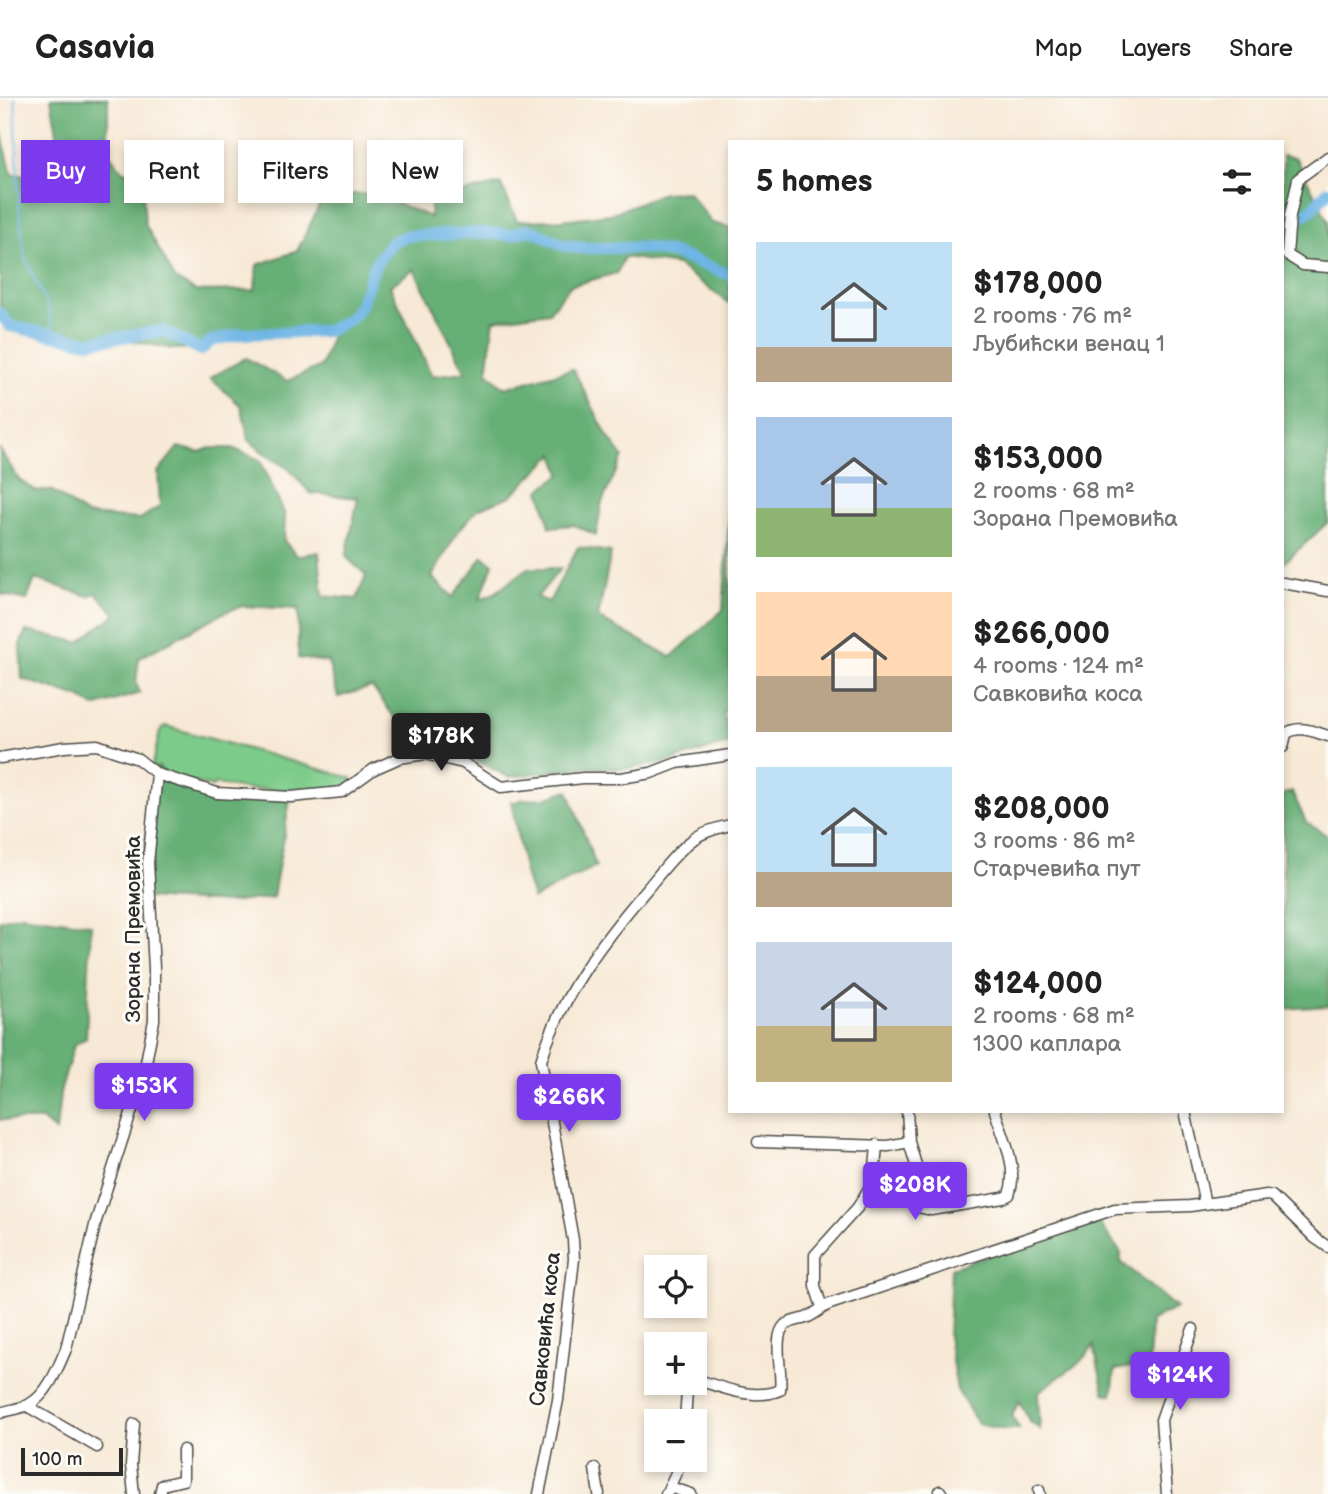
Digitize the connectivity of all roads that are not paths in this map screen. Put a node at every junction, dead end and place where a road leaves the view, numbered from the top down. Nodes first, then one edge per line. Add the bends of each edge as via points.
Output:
1 (1328, 157) edge
2 (1328, 267) edge
3 (1284, 583) edge
4 (1328, 591) edge
5 (1328, 736) edge
6 (1284, 743) edge
7 (728, 755) edge
8 (0, 758) edge
9 (157, 774) junction
10 (728, 826) edge
11 (907, 1113) edge
12 (996, 1113) edge
13 (1185, 1113) edge
14 (758, 1142) dead end
15 (909, 1142) junction
16 (877, 1145) junction
17 (1205, 1204) junction
18 (1328, 1247) edge
19 (822, 1307) junction
20 (1193, 1329) dead end
21 (707, 1383) edge
22 (27, 1406) junction
23 (0, 1413) edge
24 (134, 1424) dead end
25 (97, 1447) dead end
26 (183, 1450) dead end
27 (595, 1469) dead end
28 (676, 1472) edge
29 (668, 1490) edge
30 (134, 1494) edge
31 (160, 1494) edge
32 (539, 1494) edge
33 (599, 1494) edge
34 (691, 1494) edge
35 (1167, 1494) edge

1 - 2 street via 1298,179 1287,243 1287,255 1303,265
3 - 4 street
5 - 6 street via 1298,728 1286,734
7 - 9 street via 621,778 501,787 463,763 425,754 374,769 342,792 291,797 218,793
8 - 9 street via 97,745 138,759
9 - 22 street, Зорана Премовића via 148,863 154,1020 144,1073 96,1221 66,1349 46,1389
10 - 32 street, Савковића коса via 695,838 618,923 569,994 547,1039 541,1061 574,1259 558,1400
11 - 15 street
12 - 15 street via 1013,1178 1009,1195 1003,1198 931,1210 918,1207 914,1197 916,1165
13 - 17 street
14 - 16 street
15 - 16 street
16 - 19 street via 874,1180 858,1207 815,1255 815,1286
17 - 18 street via 1272,1196
17 - 19 street via 1115,1209
19 - 21 street via 782,1329 780,1390 762,1395
20 - 35 street via 1161,1419
22 - 23 street
22 - 25 street
24 - 30 street
26 - 31 street via 184,1480 162,1485
27 - 33 street
28 - 29 street
29 - 34 street

